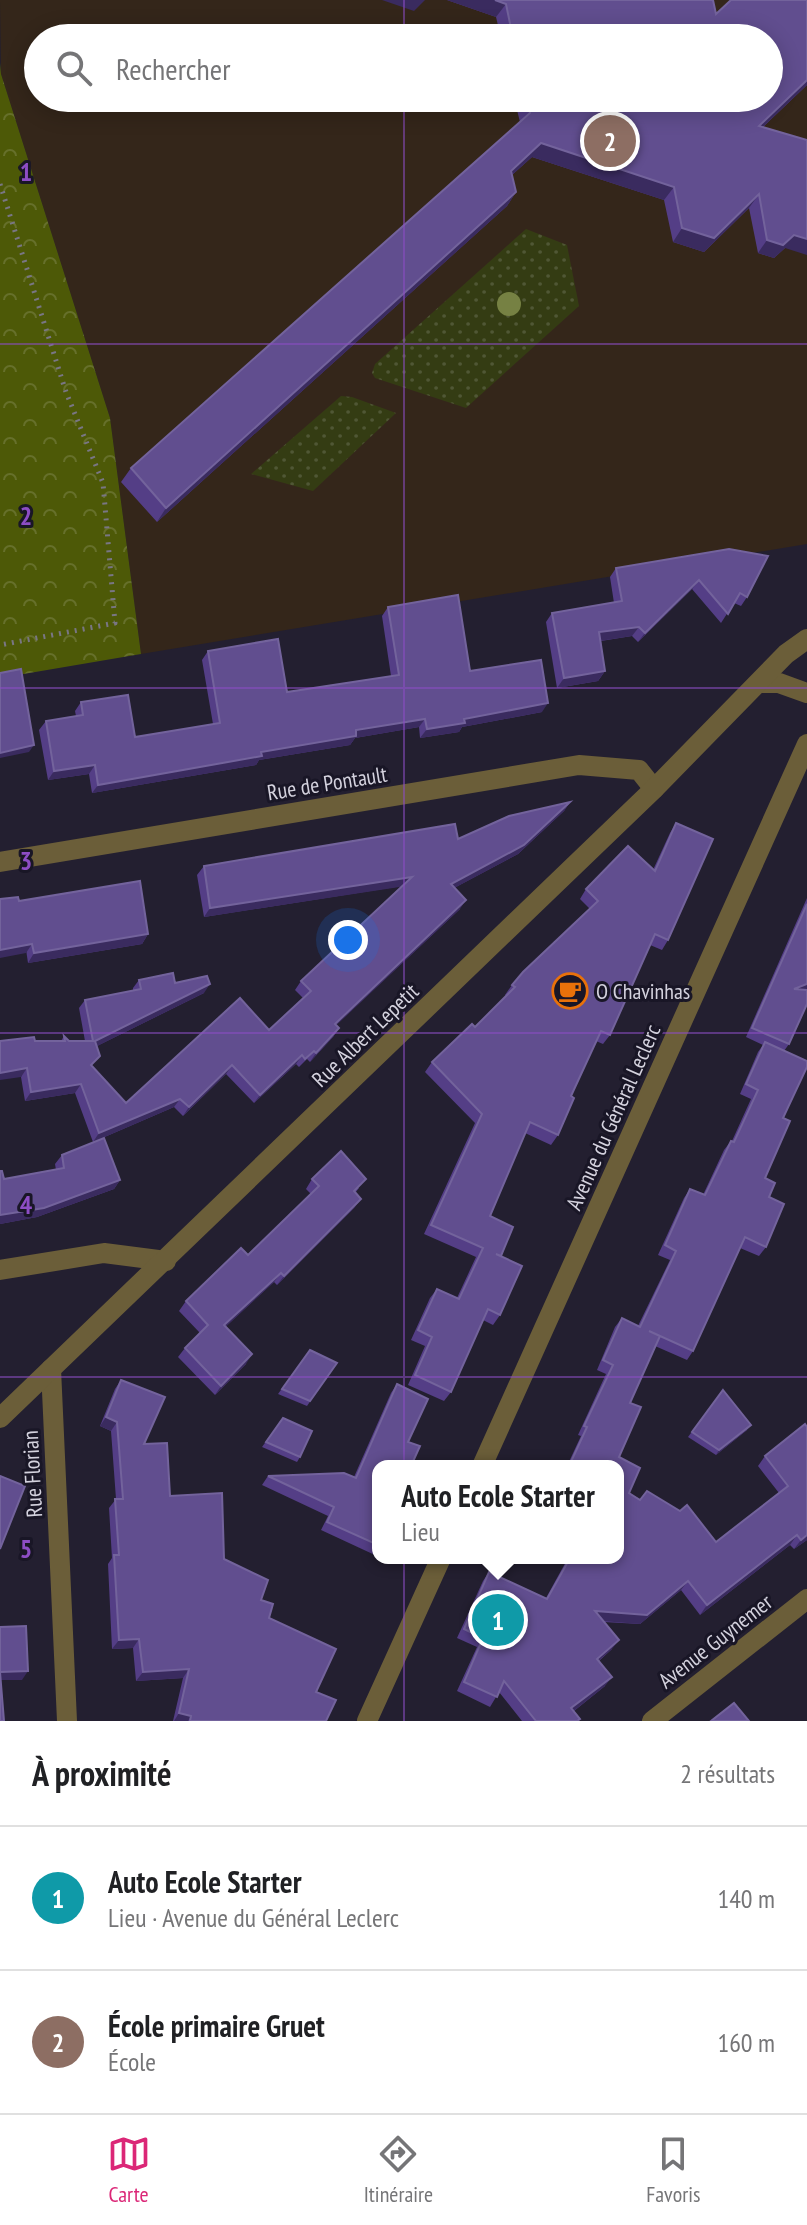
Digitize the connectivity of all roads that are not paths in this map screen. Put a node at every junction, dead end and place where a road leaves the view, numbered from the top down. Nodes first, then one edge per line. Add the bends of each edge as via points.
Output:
1 (807, 639) edge
2 (759, 683) junction
3 (807, 693) edge
4 (807, 744) edge
5 (654, 789) junction
6 (0, 862) edge
7 (166, 1261) junction
8 (0, 1270) edge
9 (51, 1369) junction
10 (0, 1418) edge
11 (485, 1460) edge
12 (438, 1564) edge
13 (807, 1599) edge
14 (67, 1721) edge
15 (367, 1721) edge
16 (652, 1721) edge

1 - 2 street, Rue Albert Lepetit
2 - 3 street via 779,683
2 - 5 street, Rue Albert Lepetit
4 - 11 street, Avenue du Général Leclerc
5 - 6 street, Rue de Pontault via 639,770 579,765
5 - 7 street, Rue Albert Lepetit
7 - 8 street via 104,1253
7 - 9 street, Rue Albert Lepetit
9 - 10 street, Rue Albert Lepetit
9 - 14 street, Rue Florian
12 - 15 street
13 - 16 street, Avenue Guynemer

